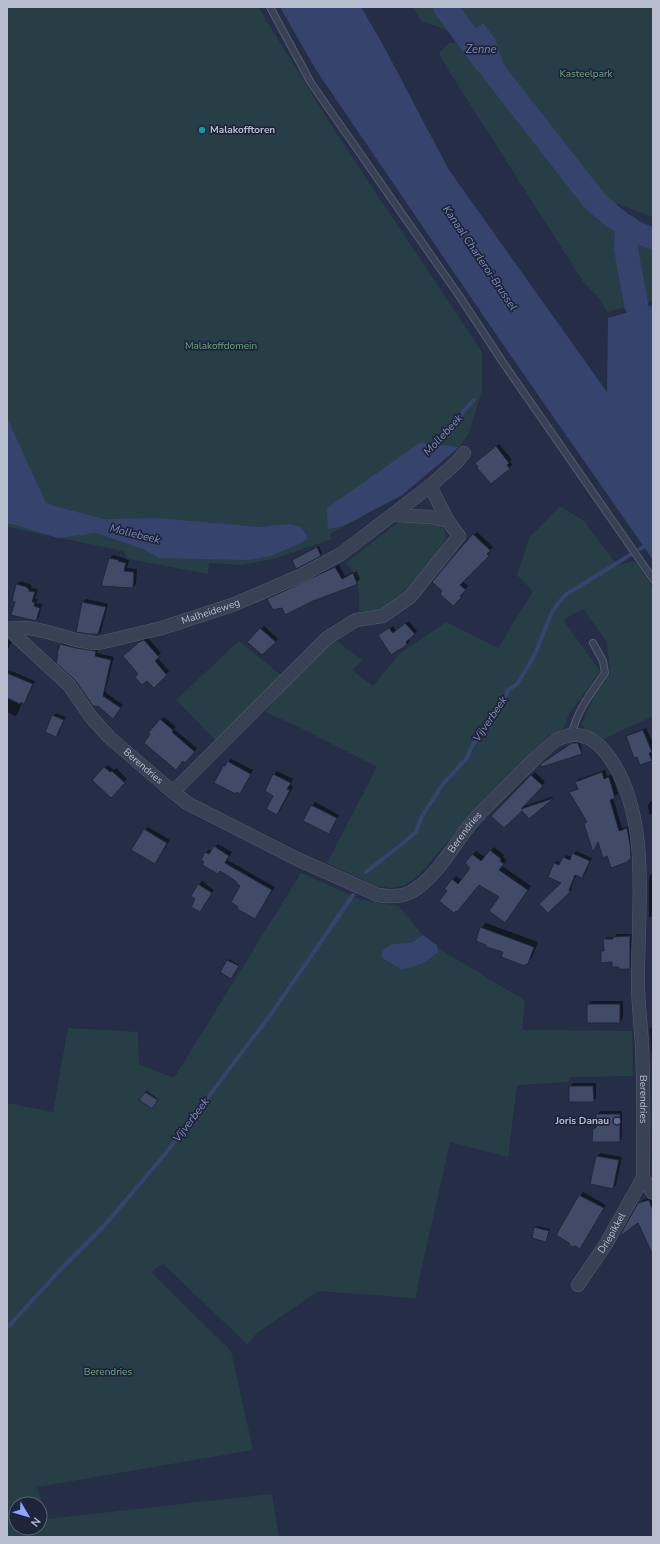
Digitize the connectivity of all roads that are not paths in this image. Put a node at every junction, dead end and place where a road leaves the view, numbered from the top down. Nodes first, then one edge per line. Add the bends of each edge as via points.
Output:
1 (270, 7) edge
2 (464, 453) dead end
3 (430, 486) junction
4 (394, 515) junction
5 (448, 521) junction
6 (653, 579) edge
7 (8, 628) edge
8 (593, 643) dead end
9 (572, 734) junction
10 (173, 792) junction
11 (648, 1138) edge
12 (643, 1178) junction
13 (653, 1193) edge
14 (578, 1285) dead end

1 - 6 lane via 311,83
2 - 3 street, Malheideweg
3 - 4 street, Malheideweg
3 - 5 street
4 - 5 street via 431,517
4 - 7 street, Malheideweg via 341,554 302,574 235,604 162,628 92,644 52,633 17,627
5 - 10 street via 459,536 410,598 383,616 356,620 328,638
7 - 10 street, Berendries via 69,685 91,718 109,737
8 - 9 lane via 603,661 605,673 586,701
9 - 10 street, Berendries via 557,739 511,782 474,820 422,884 409,893 398,896 378,895 297,859 195,807
9 - 11 street, Berendries via 590,738 604,749 616,767 630,802 639,851 638,984
11 - 12 street, Berendries
12 - 13 street
12 - 14 street, Driepikkel via 606,1244

